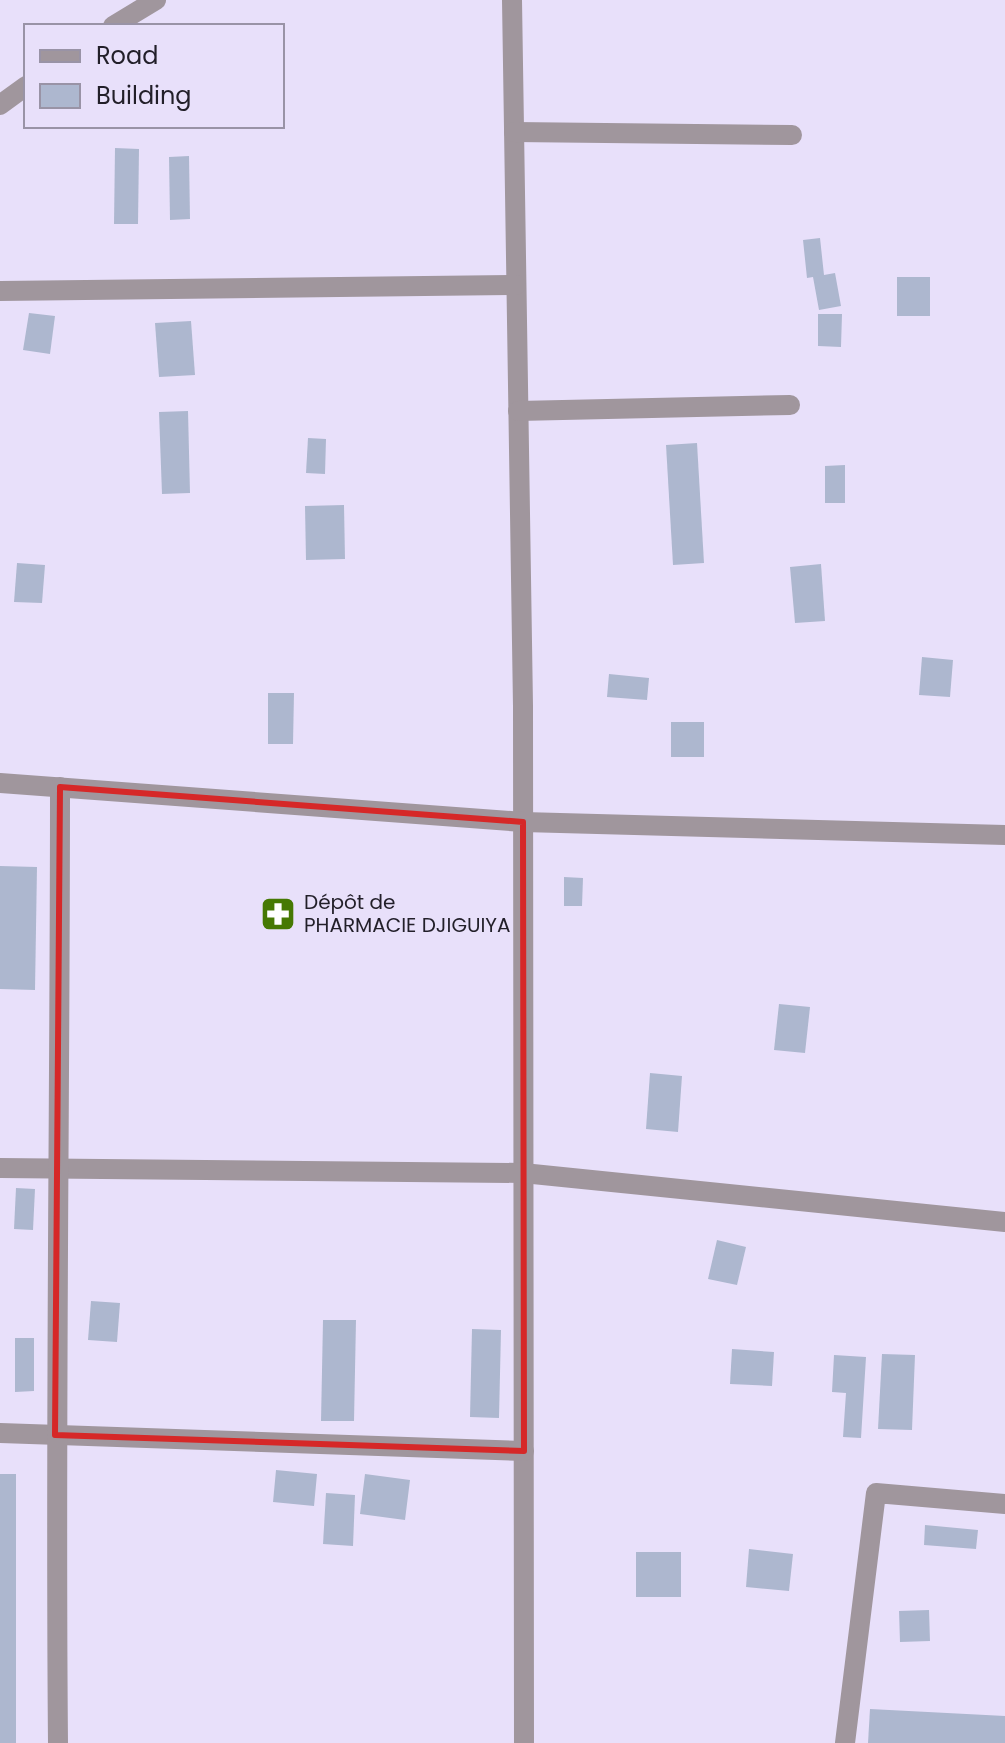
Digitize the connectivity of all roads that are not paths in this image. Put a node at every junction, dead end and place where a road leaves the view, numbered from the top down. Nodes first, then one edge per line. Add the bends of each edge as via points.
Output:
1 (156, 0) edge
2 (512, 0) edge
3 (116, 24) edge
4 (24, 87) edge
5 (0, 105) edge
6 (514, 132) junction
7 (792, 135) dead end
8 (516, 285) junction
9 (0, 291) edge
10 (790, 405) dead end
11 (518, 411) junction
12 (0, 783) edge
13 (60, 787) junction
14 (523, 822) junction
15 (1005, 835) edge
16 (0, 1168) edge
17 (60, 1169) junction
18 (523, 1173) junction
19 (1005, 1222) edge
20 (0, 1433) edge
21 (55, 1435) junction
22 (524, 1451) junction
23 (1005, 1504) edge
24 (58, 1743) edge
25 (524, 1743) edge
26 (845, 1743) edge

1 - 3 street
2 - 6 street
4 - 5 street
6 - 7 street
6 - 8 street
8 - 9 street
8 - 11 street
10 - 11 street
11 - 14 street
12 - 13 street
13 - 14 street
13 - 17 street
14 - 15 street
14 - 18 street
16 - 17 street
17 - 18 street
17 - 21 street
18 - 19 street
18 - 22 street
20 - 21 street
21 - 22 street
21 - 24 street
22 - 25 street
23 - 26 street via 876,1493

